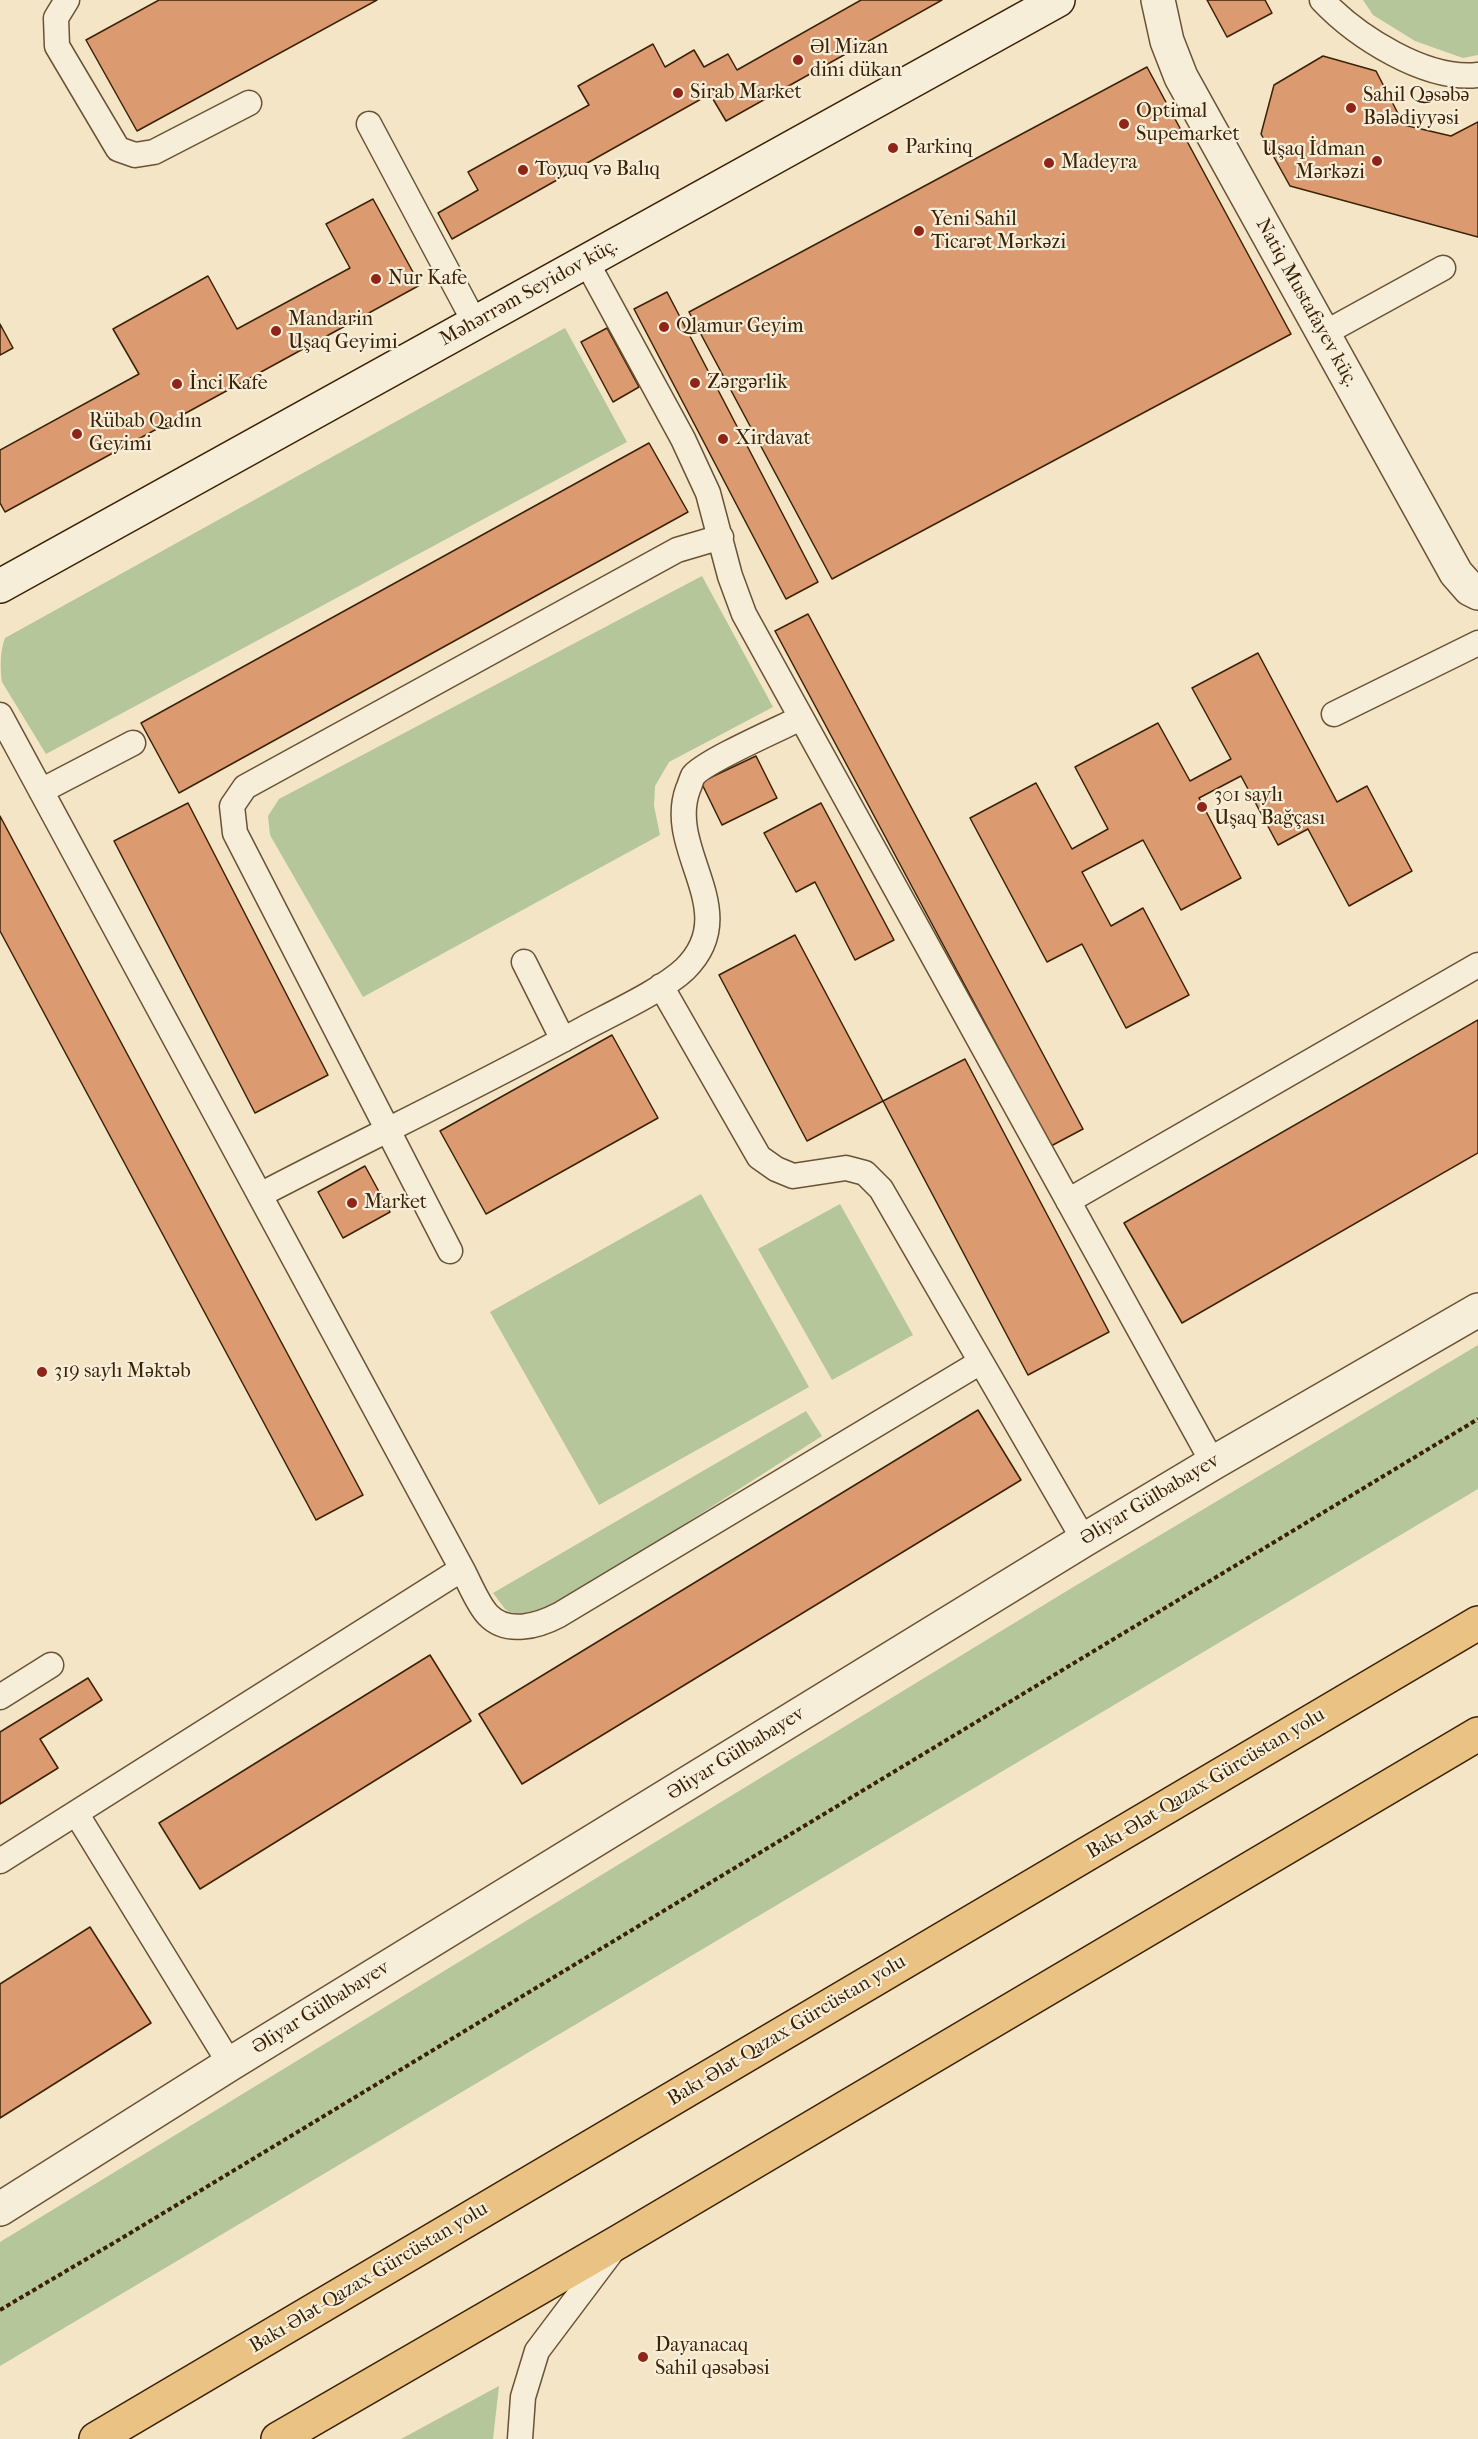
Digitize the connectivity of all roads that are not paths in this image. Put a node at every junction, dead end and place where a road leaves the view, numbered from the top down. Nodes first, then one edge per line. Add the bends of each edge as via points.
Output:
1 (67, 0) edge
2 (1058, 0) edge
3 (1158, 0) edge
4 (1322, 0) edge
5 (1478, 75) edge
6 (249, 103) dead end
7 (369, 124) dead end
8 (586, 261) junction
9 (1443, 268) dead end
10 (475, 323) junction
11 (1323, 334) junction
12 (721, 537) junction
13 (0, 586) edge
14 (1478, 593) edge
15 (1478, 643) edge
16 (1334, 714) dead end
17 (0, 716) edge
18 (801, 718) junction
19 (133, 742) dead end
20 (41, 791) junction
21 (524, 962) dead end
22 (1478, 965) edge
23 (661, 986) junction
24 (563, 1040) junction
25 (388, 1129) junction
26 (260, 1195) junction
27 (1068, 1201) junction
28 (450, 1251) dead end
29 (1478, 1310) edge
30 (980, 1364) junction
31 (1213, 1463) junction
32 (1084, 1540) junction
33 (462, 1569) junction
34 (1478, 1623) edge
35 (51, 1665) dead end
36 (0, 1697) edge
37 (1478, 1734) edge
38 (76, 1813) junction
39 (0, 1861) edge
40 (230, 2064) junction
41 (0, 2209) edge
42 (620, 2241) junction
43 (96, 2439) edge
44 (278, 2439) edge
45 (520, 2439) edge

1 - 6 lane via 56,18 57,46 118,149 135,155 154,152
2 - 8 street, Məhərrəm Seyidov küç.
3 - 11 street, Natiq Mustafayev küç. via 1167,41 1181,77
4 - 5 lane via 1378,45 1409,62 1460,77
7 - 10 lane
8 - 10 street, Məhərrəm Seyidov küç.
8 - 12 lane via 683,439 708,493
9 - 11 lane
10 - 13 street, Məhərrəm Seyidov küç.
11 - 14 street, Natiq Mustafayev küç. via 1456,573
12 - 18 lane via 744,614
12 - 25 lane via 677,550 245,787 232,806 235,833
15 - 16 lane
17 - 20 lane
18 - 23 lane via 693,776 684,800 685,827 708,921 698,953 684,970
18 - 27 lane
19 - 20 lane
20 - 26 lane
21 - 24 lane
22 - 27 lane
23 - 24 lane
23 - 30 lane via 759,1156 793,1176 846,1168 865,1173 881,1190
24 - 25 lane
25 - 26 lane
25 - 28 lane
26 - 33 lane
27 - 31 lane
29 - 31 street, Əliyar Gülbabayev
30 - 32 lane
30 - 33 lane via 538,1625 505,1626 488,1615
31 - 32 street, Əliyar Gülbabayev
32 - 40 street, Əliyar Gülbabayev
33 - 38 lane
34 - 43 highway, Bakı-Ələt-Qazax-Gürcüstan yolu
35 - 36 lane
37 - 42 highway
38 - 39 lane
38 - 40 lane
40 - 41 street, Əliyar Gülbabayev
42 - 44 highway
42 - 45 lane via 537,2351 523,2397

